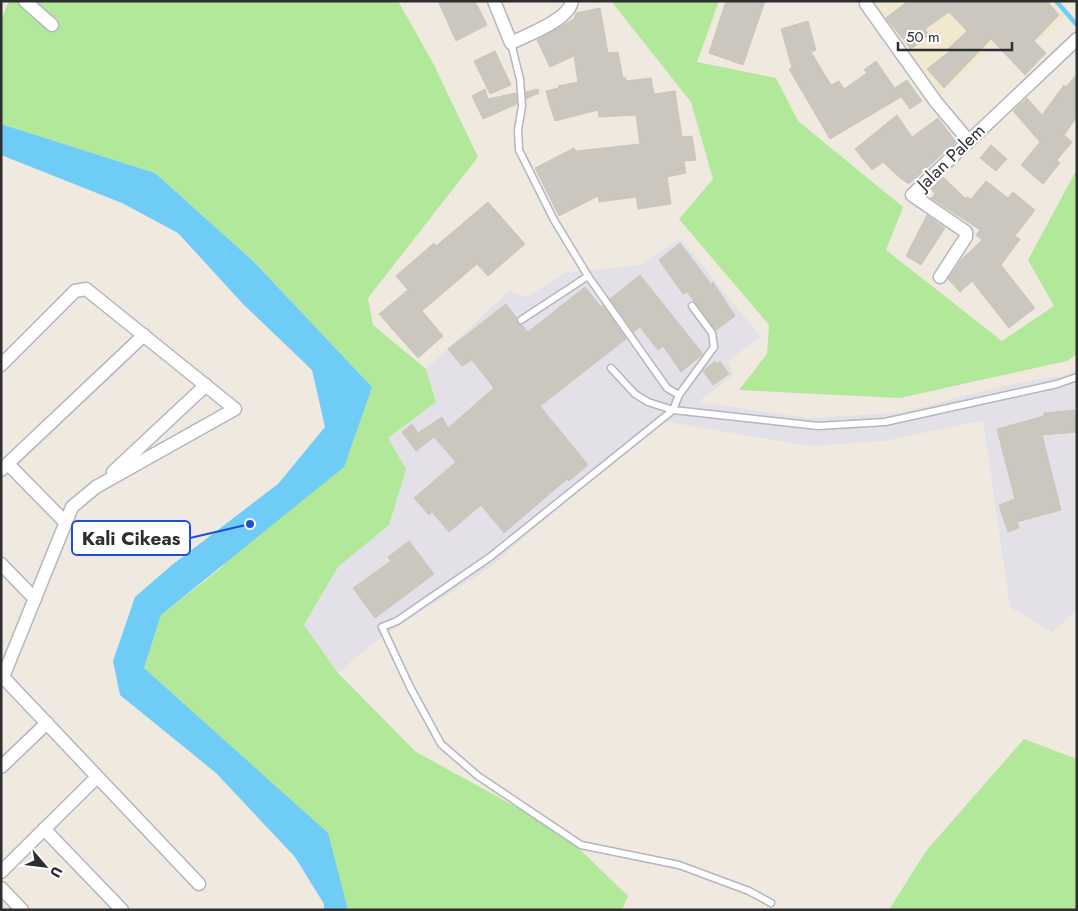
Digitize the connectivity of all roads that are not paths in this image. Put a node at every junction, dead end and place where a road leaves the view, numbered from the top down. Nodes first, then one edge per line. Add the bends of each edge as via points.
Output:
1 (25, 1) edge
2 (494, 1) edge
3 (572, 1) edge
4 (866, 4) dead end
5 (52, 25) dead end
6 (1077, 39) edge
7 (511, 43) junction
8 (968, 140) junction
9 (588, 276) junction
10 (940, 278) dead end
11 (692, 306) dead end
12 (521, 320) dead end
13 (144, 335) junction
14 (1, 365) edge
15 (611, 368) dead end
16 (1077, 376) edge
17 (206, 385) junction
18 (679, 395) junction
19 (673, 410) junction
20 (4, 467) edge
21 (96, 487) junction
22 (66, 523) junction
23 (1, 564) edge
24 (35, 599) junction
25 (2, 676) edge
26 (47, 723) junction
27 (1, 767) edge
28 (97, 777) junction
29 (44, 829) junction
30 (1, 872) edge
31 (199, 884) dead end
32 (1, 888) edge
33 (771, 903) dead end
34 (22, 910) edge
35 (122, 910) edge

1 - 5 street
2 - 7 street
3 - 7 street via 568,10 546,27
4 - 8 street via 936,102
6 - 8 street, Jalan Palem
7 - 9 lane via 520,79 519,150 554,220
8 - 10 street, Jalan Palem via 912,195 966,232 966,238
9 - 12 lane
9 - 18 lane via 667,388
11 - 18 lane via 712,333 714,347
13 - 14 street via 86,289 76,291
13 - 17 street
13 - 20 street
15 - 19 lane via 641,398
16 - 19 lane via 1057,384 885,422 818,426
17 - 21 street
17 - 21 street via 235,409
18 - 19 lane
19 - 33 lane via 490,557 397,621 382,627 441,744 478,776 581,845 679,866 749,891
20 - 22 street
21 - 22 street via 72,507
22 - 24 street
23 - 24 street
24 - 25 street
25 - 26 street
26 - 27 street
26 - 28 street
28 - 29 street
28 - 31 street
29 - 30 street
29 - 35 street
32 - 34 street

